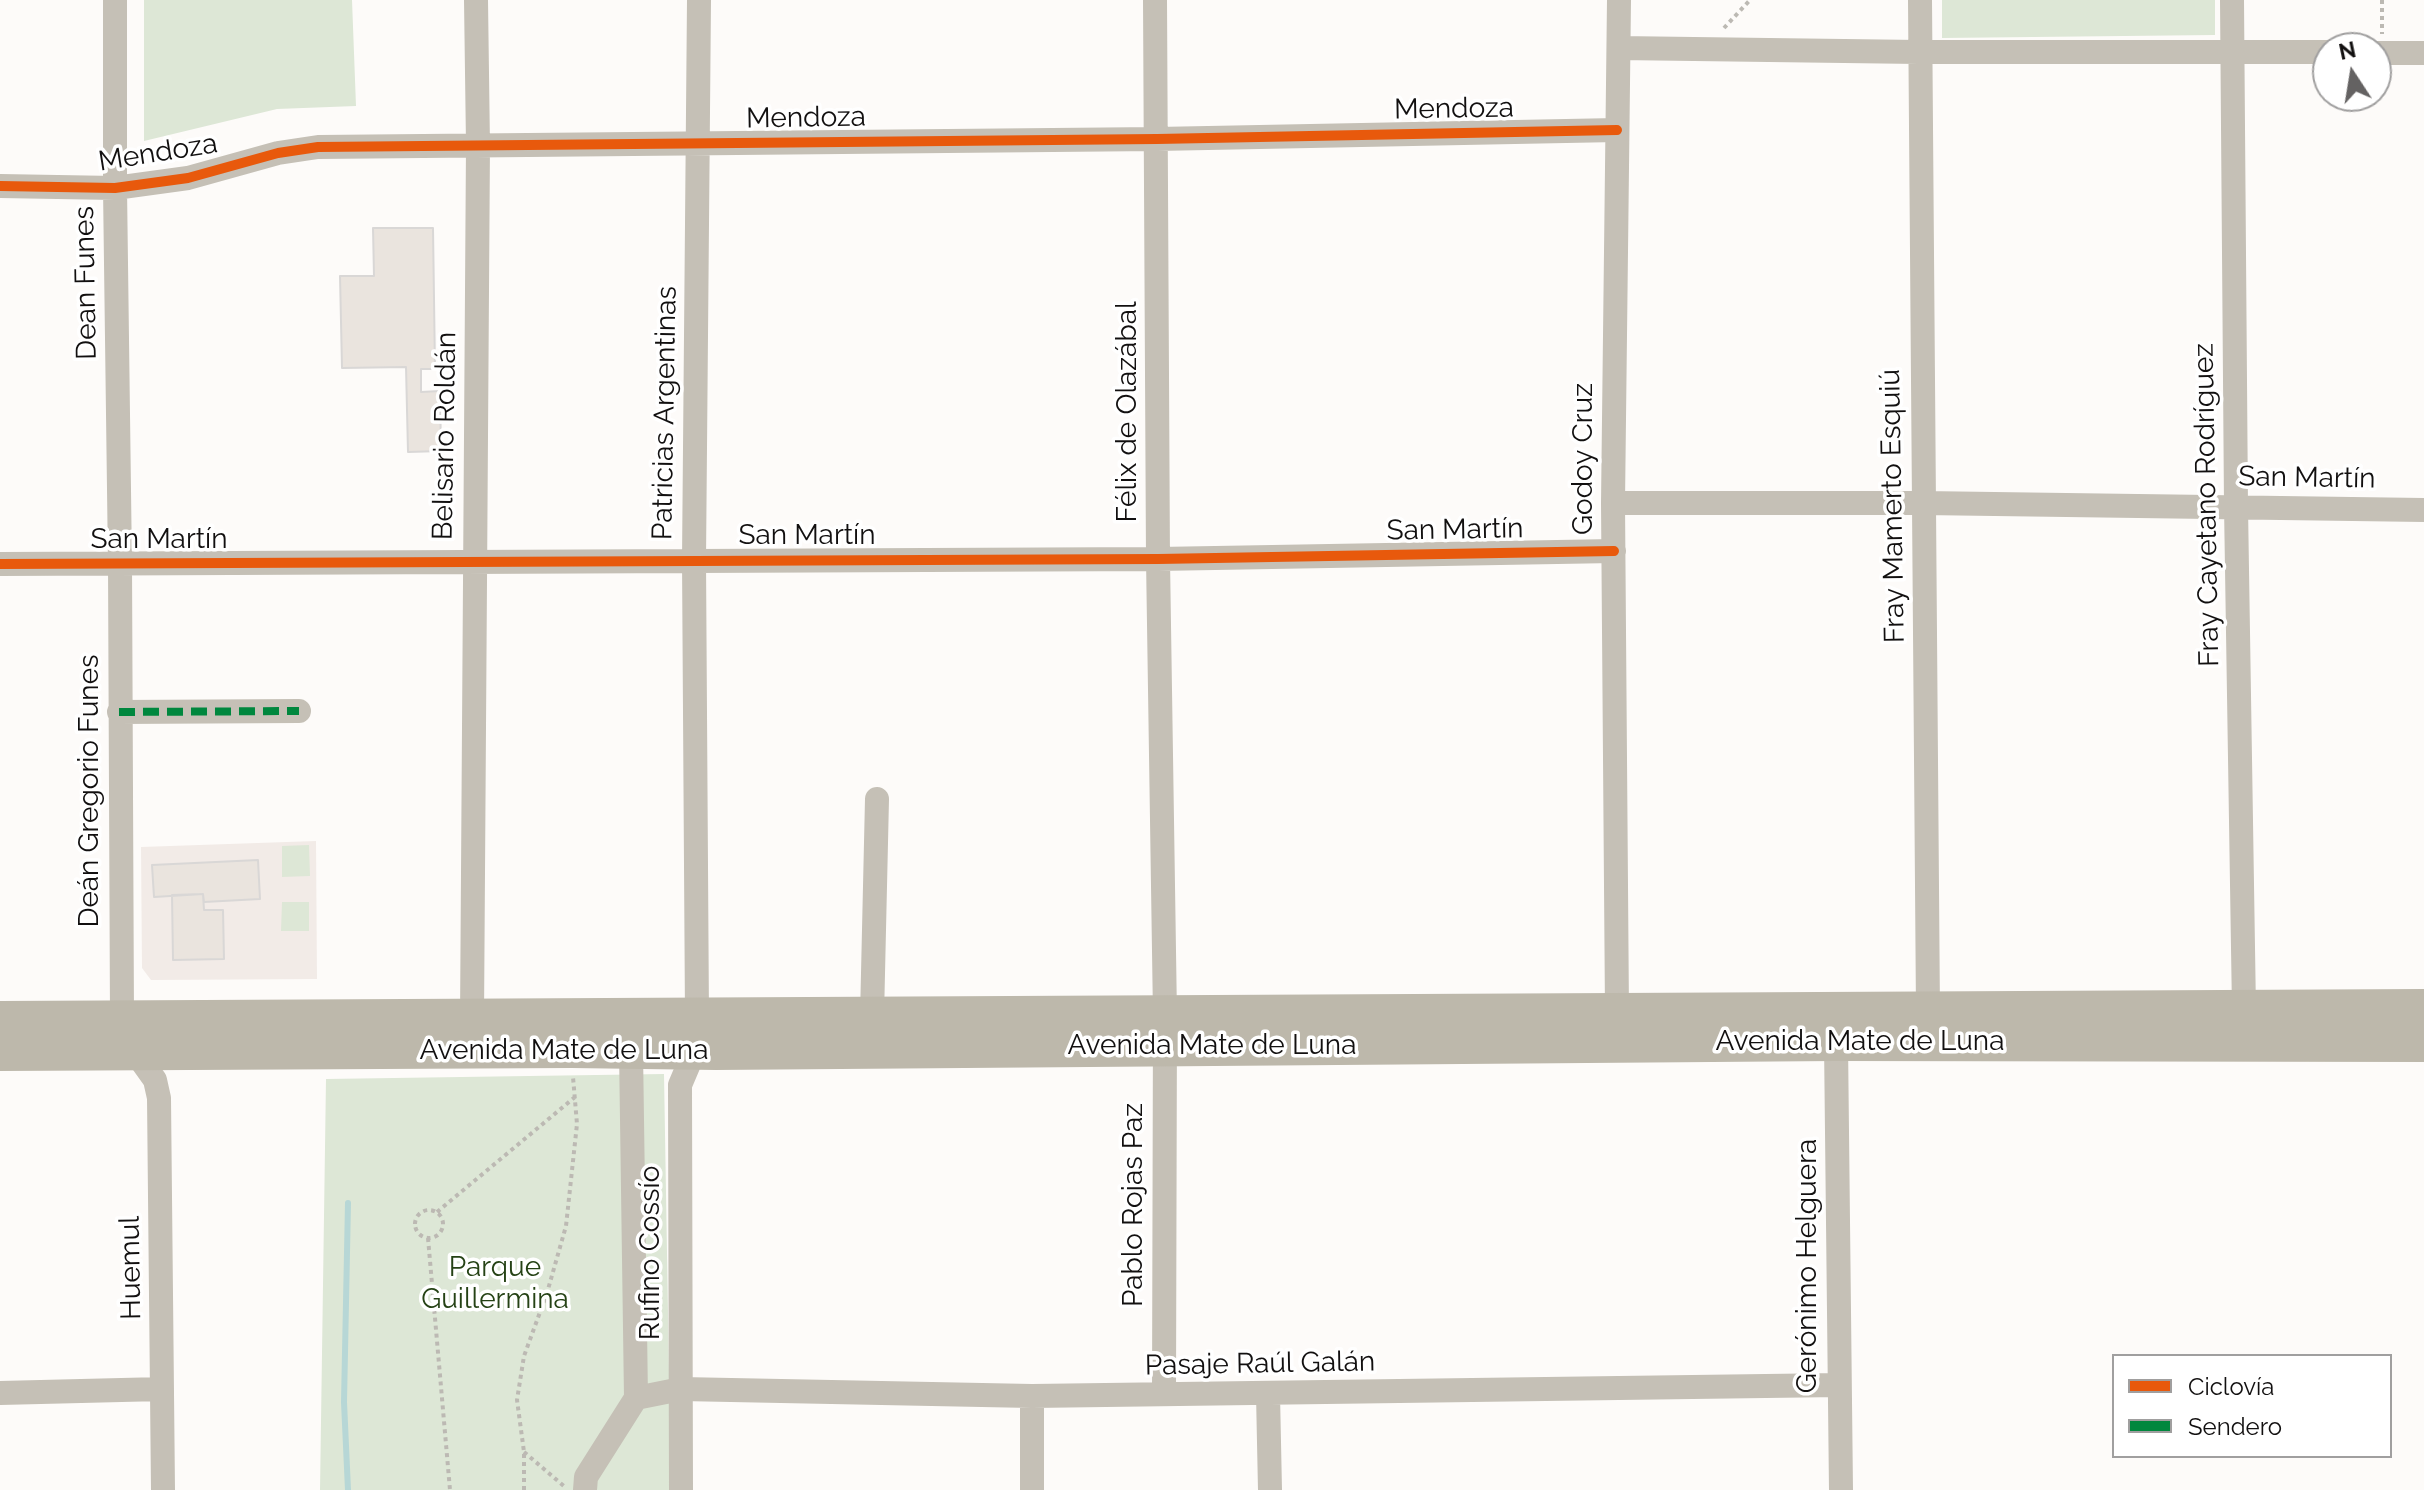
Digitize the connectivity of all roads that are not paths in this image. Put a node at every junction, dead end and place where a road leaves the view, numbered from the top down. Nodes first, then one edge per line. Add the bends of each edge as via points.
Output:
1 (115, 0) edge
2 (476, 0) edge
3 (699, 0) edge
4 (1155, 0) edge
5 (1619, 0) edge
6 (1920, 0) edge
7 (2232, 0) edge
8 (1619, 48) junction
9 (1919, 52) junction
10 (2233, 52) junction
11 (2312, 52) edge
12 (2392, 53) edge
13 (2424, 53) edge
14 (1617, 130) junction
15 (1157, 139) junction
16 (699, 143) junction
17 (478, 145) junction
18 (0, 186) edge
19 (115, 188) junction
20 (1613, 503) junction
21 (1923, 503) junction
22 (2236, 506) junction
23 (2424, 510) edge
24 (1614, 551) junction
25 (1158, 559) junction
26 (694, 560) junction
27 (474, 562) junction
28 (0, 564) edge
29 (120, 564) junction
30 (299, 711) dead end
31 (119, 712) junction
32 (877, 799) dead end
33 (2244, 1010) junction
34 (1928, 1011) junction
35 (1617, 1013) junction
36 (472, 1017) junction
37 (872, 1017) junction
38 (0, 1020) edge
39 (2422, 1025) edge
40 (1164, 1031) junction
41 (128, 1035) junction
42 (695, 1035) junction
43 (1836, 1042) junction
44 (631, 1050) junction
45 (0, 1052) edge
46 (1839, 1385) junction
47 (162, 1389) junction
48 (681, 1389) junction
49 (0, 1393) edge
50 (1164, 1394) junction
51 (1268, 1394) junction
52 (1032, 1396) junction
53 (636, 1398) junction
54 (163, 1490) edge
55 (585, 1490) edge
56 (681, 1490) edge
57 (1032, 1490) edge
58 (1270, 1490) edge
59 (1841, 1490) edge

1 - 19 street, Dean Funes
2 - 17 street, Belisario Roldán
3 - 16 street, Patricias Argentinas
4 - 15 street, Félix de Olazábal
5 - 8 street, Godoy Cruz
6 - 9 street, Fray Mamerto Esquiú
7 - 10 street, Fray Cayetano Rodríguez
8 - 9 street
8 - 14 street, Godoy Cruz
9 - 10 street
9 - 21 street, Fray Mamerto Esquiú
10 - 11 street
10 - 22 street, Fray Cayetano Rodríguez
12 - 13 street
14 - 15 street, Mendoza
14 - 20 street, Godoy Cruz
15 - 16 street, Mendoza
15 - 25 street, Félix de Olazábal
16 - 17 street, Mendoza
16 - 26 street, Patricias Argentinas
17 - 19 street, Mendoza via 318,147 188,178
17 - 27 street, Belisario Roldán
18 - 19 street, Mendoza
19 - 29 street, Dean Funes
20 - 21 street, San Martín
20 - 24 street, Godoy Cruz
21 - 22 street, San Martín
21 - 34 street, Fray Mamerto Esquiú
22 - 23 street, San Martín
22 - 33 street, Fray Cayetano Rodríguez
24 - 25 street, San Martín
24 - 35 street, Godoy Cruz
25 - 26 street, San Martín
25 - 40 street, Félix de Olazábal
26 - 27 street, San Martín
26 - 42 street, Patricias Argentinas
27 - 29 street, San Martín
27 - 36 street, Belisario Roldán
28 - 29 street, San Martín
29 - 31 street, Deán Gregorio Funes
30 - 31 street
31 - 41 street, Deán Gregorio Funes
32 - 37 street
33 - 34 main road, Avenida Mate de Luna
33 - 39 main road, Avenida Mate de Luna
34 - 35 main road, Avenida Mate de Luna
35 - 40 main road, Avenida Mate de Luna
36 - 41 main road, Avenida Mate de Luna
36 - 42 main road, Avenida Mate de Luna
37 - 40 main road, Avenida Mate de Luna
37 - 42 main road, Avenida Mate de Luna
38 - 41 main road, Avenida Mate de Luna
39 - 43 main road, Avenida Mate de Luna
40 - 42 main road, Avenida Mate de Luna
40 - 43 main road, Avenida Mate de Luna
40 - 50 street, Pablo Rojas Paz
41 - 44 main road, Avenida Mate de Luna
41 - 45 main road, Avenida Mate de Luna
41 - 47 street, Huemul via 155,1080 159,1098
42 - 44 main road, Avenida Mate de Luna
42 - 48 street, Rufino Cossío via 680,1085
43 - 46 street, Gerónimo Helguera
44 - 53 street
46 - 51 street, Pasaje Raúl Galán
46 - 59 street, Gerónimo Helguera
47 - 49 street
47 - 54 street, Huemul
48 - 52 street, Pasaje Raúl Galán
48 - 53 street, Pasaje Raúl Galán
48 - 56 street, Rufino Cossío
50 - 51 street, Pasaje Raúl Galán
50 - 52 street, Pasaje Raúl Galán
51 - 58 street
52 - 57 street
53 - 55 street via 586,1477

